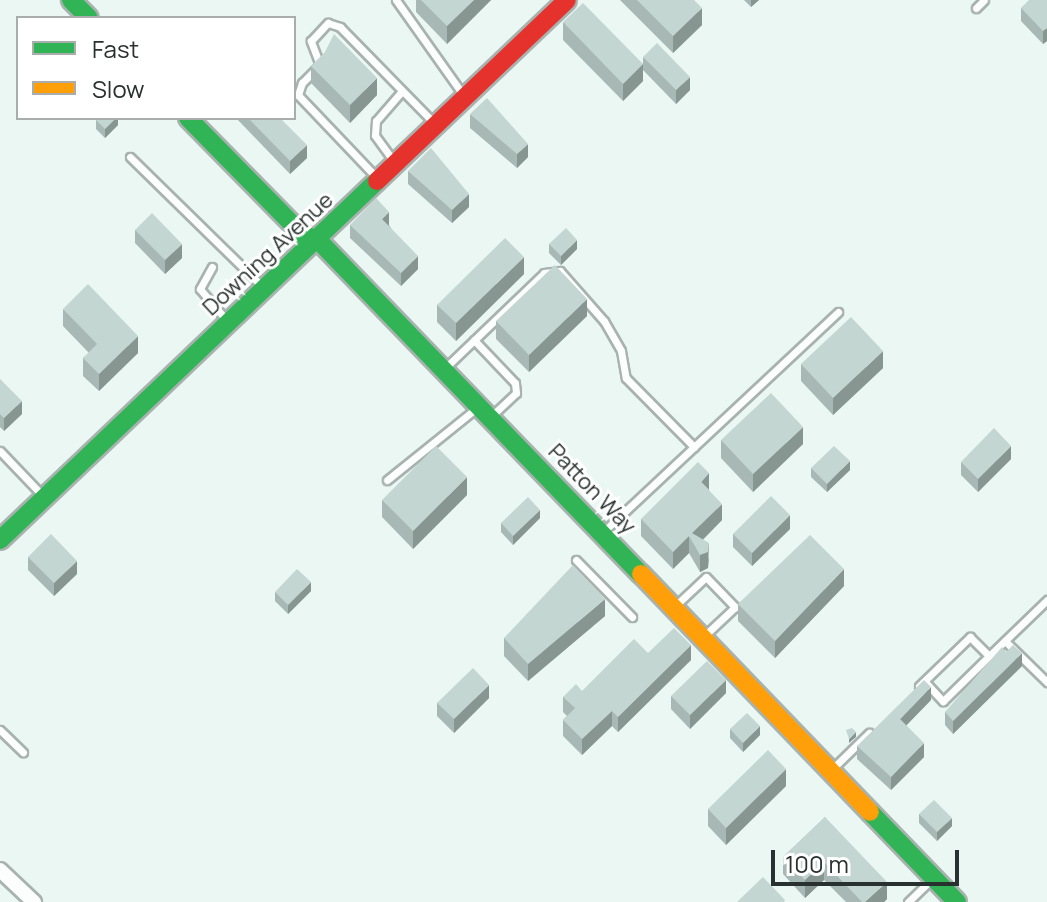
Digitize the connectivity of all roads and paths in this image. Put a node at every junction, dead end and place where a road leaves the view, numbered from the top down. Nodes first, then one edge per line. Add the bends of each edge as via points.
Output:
1 (71, 0) edge
2 (396, 0) edge
3 (567, 0) edge
4 (984, 0) edge
5 (976, 8) dead end
6 (87, 16) edge
7 (402, 91) junction
8 (466, 97) junction
9 (190, 120) edge
10 (437, 126) junction
11 (130, 157) dead end
12 (396, 165) junction
13 (380, 181) junction
14 (318, 240) junction
15 (212, 267) dead end
16 (266, 290) junction
17 (838, 312) dead end
18 (229, 324) junction
19 (474, 340) junction
20 (444, 370) junction
21 (484, 412) junction
22 (694, 447) junction
23 (0, 451) edge
24 (387, 480) dead end
25 (44, 498) junction
26 (601, 533) junction
27 (0, 540) edge
28 (576, 560) dead end
29 (1047, 600) edge
30 (674, 608) junction
31 (632, 617) dead end
32 (702, 638) junction
33 (1005, 641) junction
34 (989, 656) junction
35 (924, 681) junction
36 (1047, 682) edge
37 (914, 691) edge
38 (882, 721) edge
39 (0, 730) edge
40 (23, 752) dead end
41 (830, 770) junction
42 (0, 870) edge
43 (934, 878) junction
44 (34, 902) edge
45 (908, 902) edge
46 (957, 902) edge

1 - 6 street
2 - 8 lane
3 - 8 street, Downing Avenue
4 - 5 lane
7 - 10 lane
7 - 12 lane via 376,121 375,135
7 - 13 lane via 334,22 311,41 320,65 298,95
8 - 10 street, Downing Avenue
9 - 14 street, Patton Way via 302,234
10 - 12 street, Downing Avenue
11 - 16 lane
12 - 13 street, Downing Avenue
13 - 14 street, Downing Avenue
14 - 16 street, Downing Avenue
14 - 20 street, Patton Way
15 - 18 lane via 200,289
16 - 18 street, Downing Avenue
17 - 22 lane
18 - 25 street, Downing Avenue
19 - 20 lane
19 - 21 lane via 515,383 516,393
19 - 22 lane via 544,273 560,271 604,321 621,351 626,378
20 - 21 street, Patton Way
21 - 24 lane
21 - 26 street, Patton Way
22 - 26 lane
23 - 25 lane
25 - 27 street, Downing Avenue
26 - 30 street, Patton Way
28 - 31 lane
29 - 33 lane
30 - 32 street, Patton Way
30 - 32 lane via 706,577 735,607
32 - 41 street, Patton Way
33 - 34 lane
33 - 36 lane
34 - 35 lane via 970,637
34 - 35 lane via 943,701
35 - 37 lane
38 - 41 lane
39 - 40 lane
41 - 43 street, Patton Way
42 - 44 street
43 - 45 lane
43 - 46 street, Patton Way

